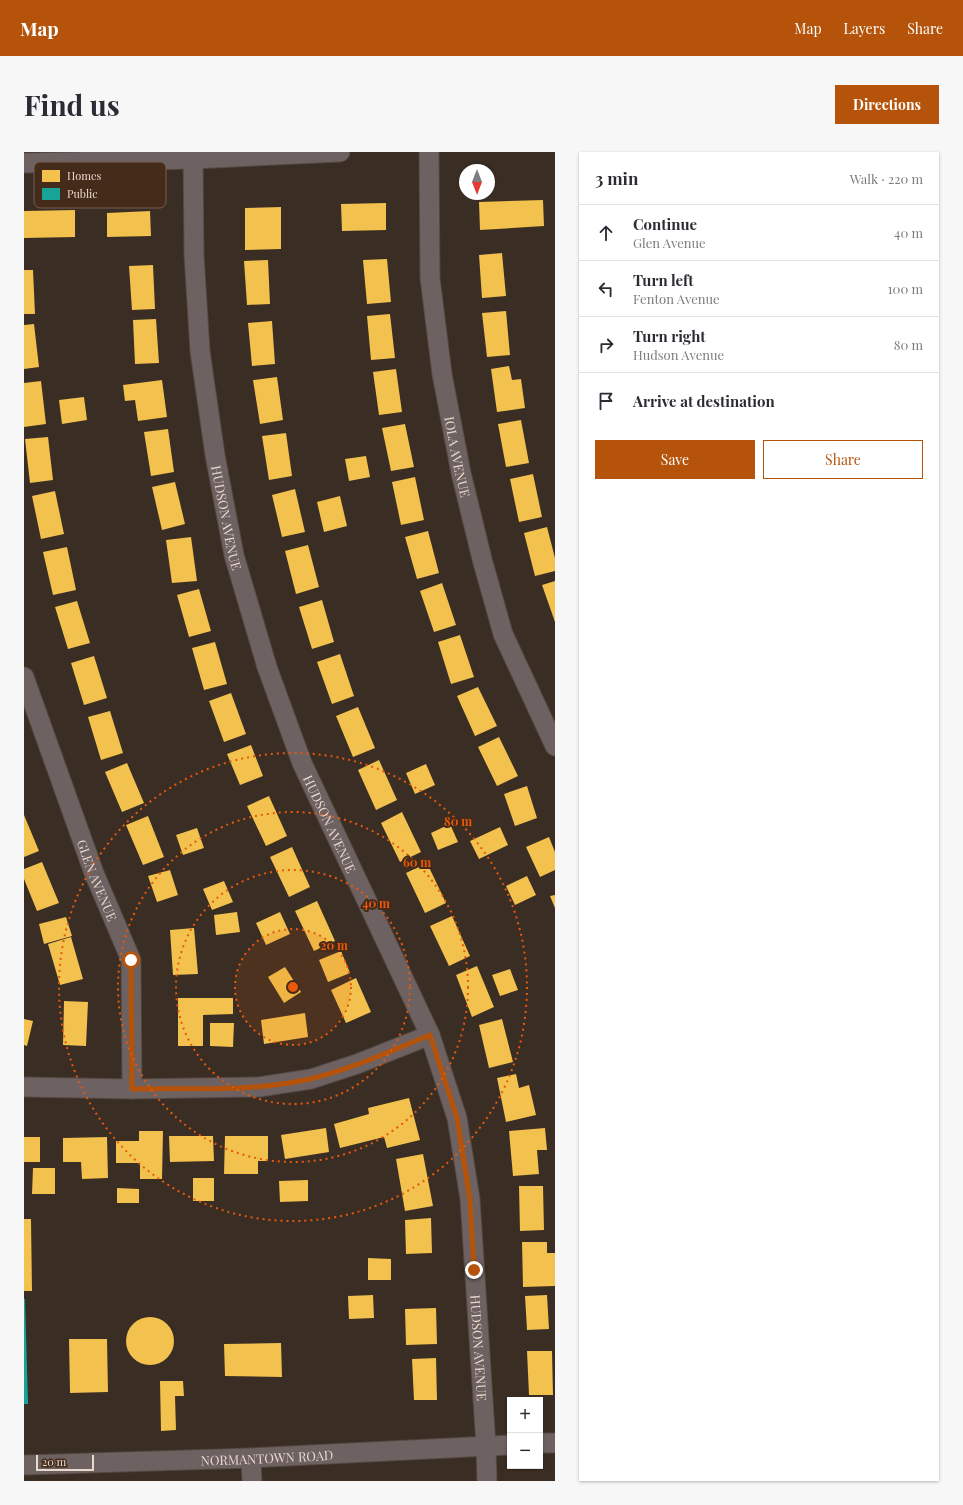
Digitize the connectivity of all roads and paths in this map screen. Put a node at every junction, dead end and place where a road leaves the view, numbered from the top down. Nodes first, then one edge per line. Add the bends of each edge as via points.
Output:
1 (305, 152) edge
2 (340, 152) edge
3 (429, 152) edge
4 (193, 155) edge
5 (45, 162) edge
6 (24, 163) edge
7 (34, 163) edge
8 (24, 677) edge
9 (555, 746) edge
10 (430, 1035) junction
11 (24, 1088) edge
12 (132, 1089) junction
13 (555, 1443) edge
14 (543, 1444) edge
15 (507, 1445) edge
16 (486, 1446) junction
17 (251, 1458) junction
18 (24, 1464) edge
19 (252, 1481) edge
20 (487, 1481) edge

1 - 2 street
1 - 4 street
3 - 9 street, IOLA AVENUE via 430,278 442,374 461,474 503,634
4 - 5 street
4 - 10 street, HUDSON AVENUE via 194,255 200,350 215,455 234,555 267,667 302,762
6 - 7 street
8 - 12 street, GLEN AVENUE via 94,873 131,960
10 - 12 street via 311,1079 259,1087
10 - 16 street, HUDSON AVENUE via 457,1118 470,1200
11 - 12 street
13 - 14 street
15 - 16 street, NORMANTOWN ROAD
16 - 17 street, NORMANTOWN ROAD
16 - 20 street, HUDSON AVENUE
17 - 18 street, NORMANTOWN ROAD
17 - 19 street

